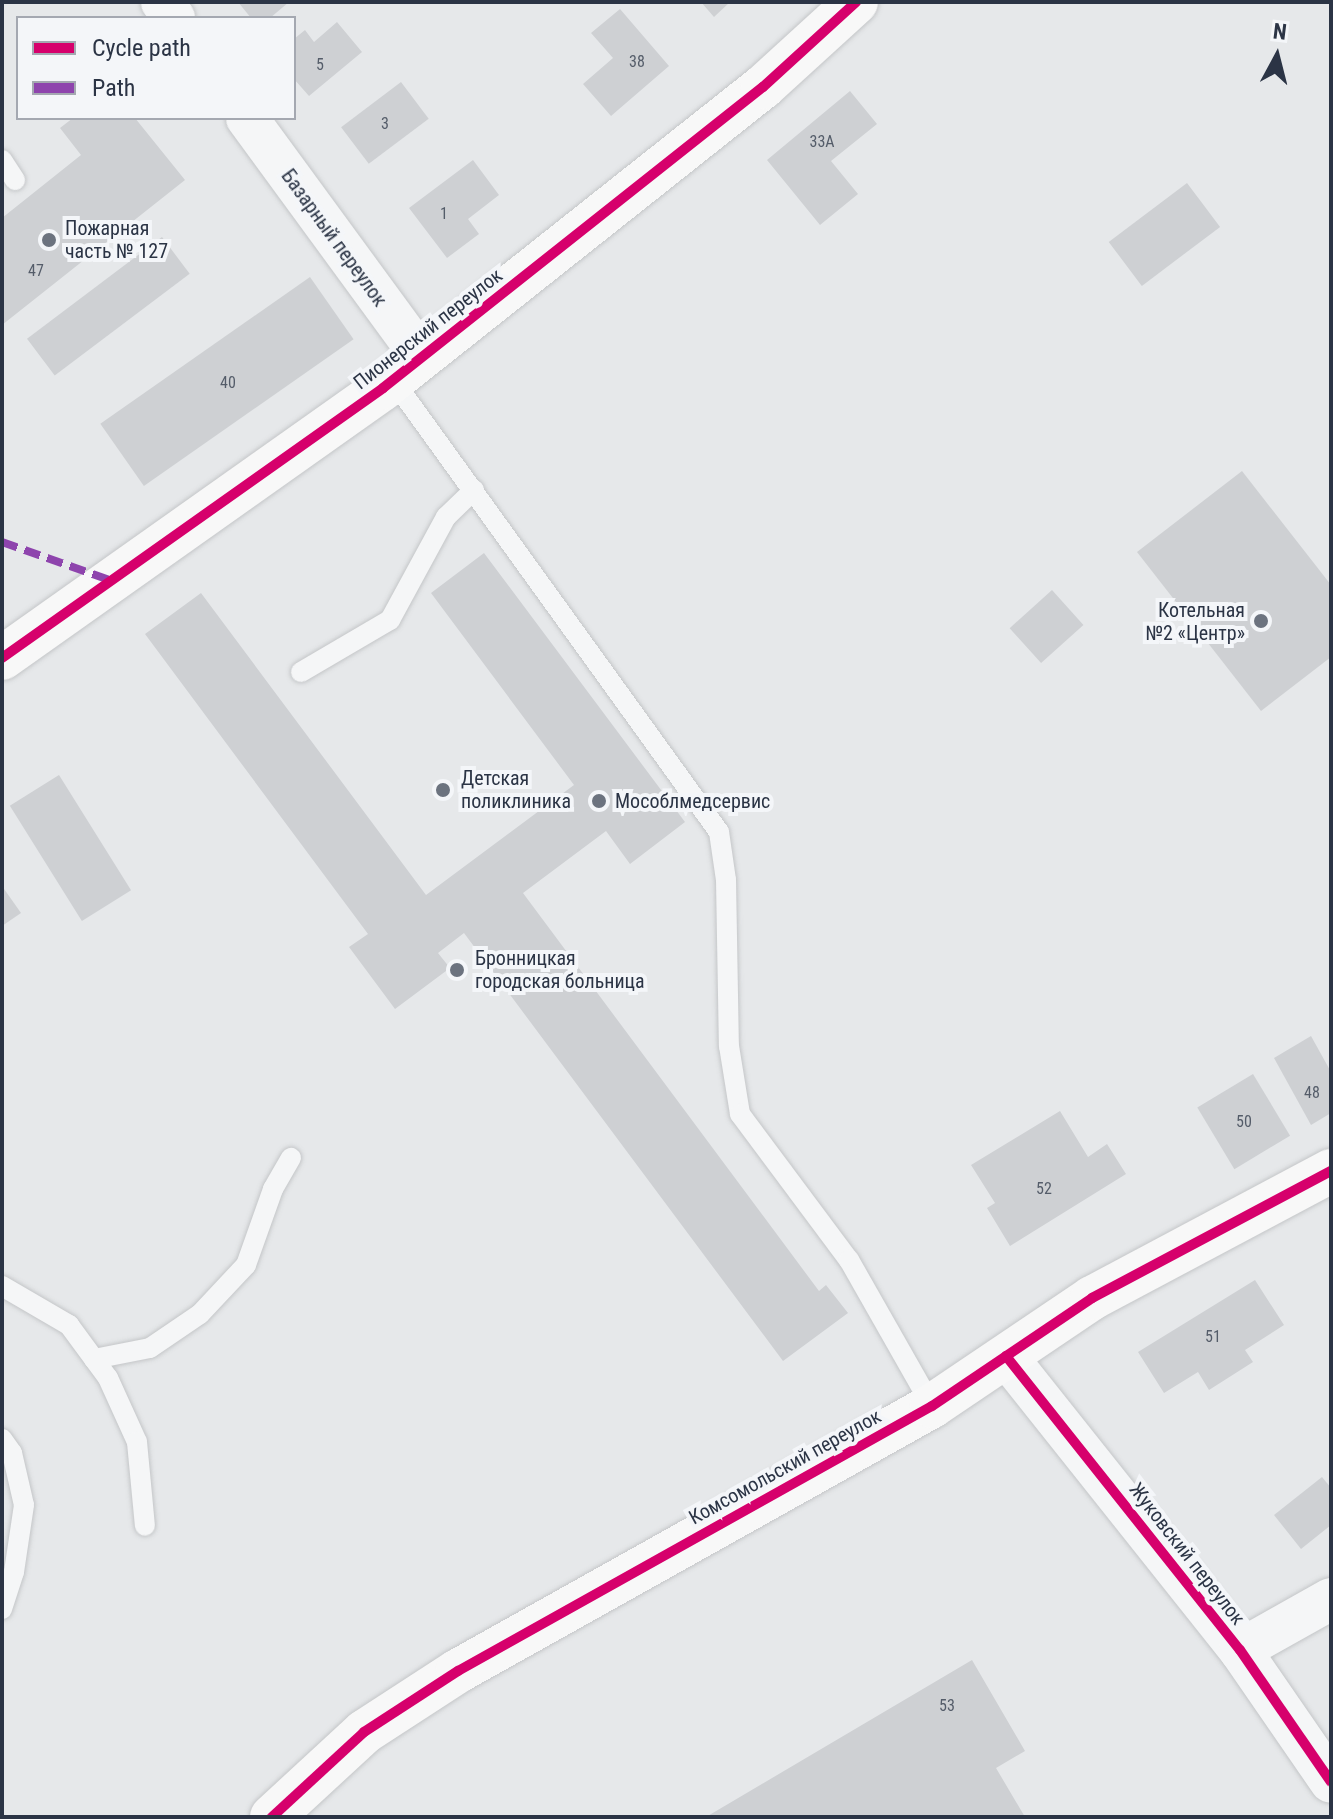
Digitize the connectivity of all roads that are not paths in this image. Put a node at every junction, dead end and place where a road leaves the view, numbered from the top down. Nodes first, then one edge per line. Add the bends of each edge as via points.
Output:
1 (856, 2) edge
2 (248, 120) edge
3 (2, 160) edge
4 (15, 180) dead end
5 (408, 369) junction
6 (474, 490) junction
7 (2, 658) edge
8 (301, 672) dead end
9 (291, 1158) dead end
10 (1331, 1171) edge
11 (2, 1286) edge
12 (1006, 1356) junction
13 (94, 1359) junction
14 (932, 1406) junction
15 (2, 1439) edge
16 (145, 1526) dead end
17 (1331, 1599) edge
18 (2, 1609) edge
19 (1240, 1650) junction
20 (1331, 1782) edge
21 (272, 1817) edge

1 - 5 street, Пионерский переулок via 763,87
2 - 5 street, Базарный переулок
3 - 4 lane
5 - 6 lane
5 - 7 street, Пионерский переулок
6 - 8 lane via 446,517 390,620
6 - 14 lane via 719,832 726,880 729,1046 740,1114 849,1260
9 - 13 lane via 273,1189 246,1265 200,1314 150,1348
10 - 12 street, Комсомольский переулок via 1092,1298
11 - 13 lane via 69,1325
12 - 14 street, Комсомольский переулок
12 - 19 street, Жуковский переулок
13 - 16 lane via 137,1442
14 - 21 street, Комсомольский переулок via 420,1694 364,1732
15 - 18 lane via 12,1453 24,1505 14,1572
17 - 19 street
19 - 20 street, Жуковский переулок

